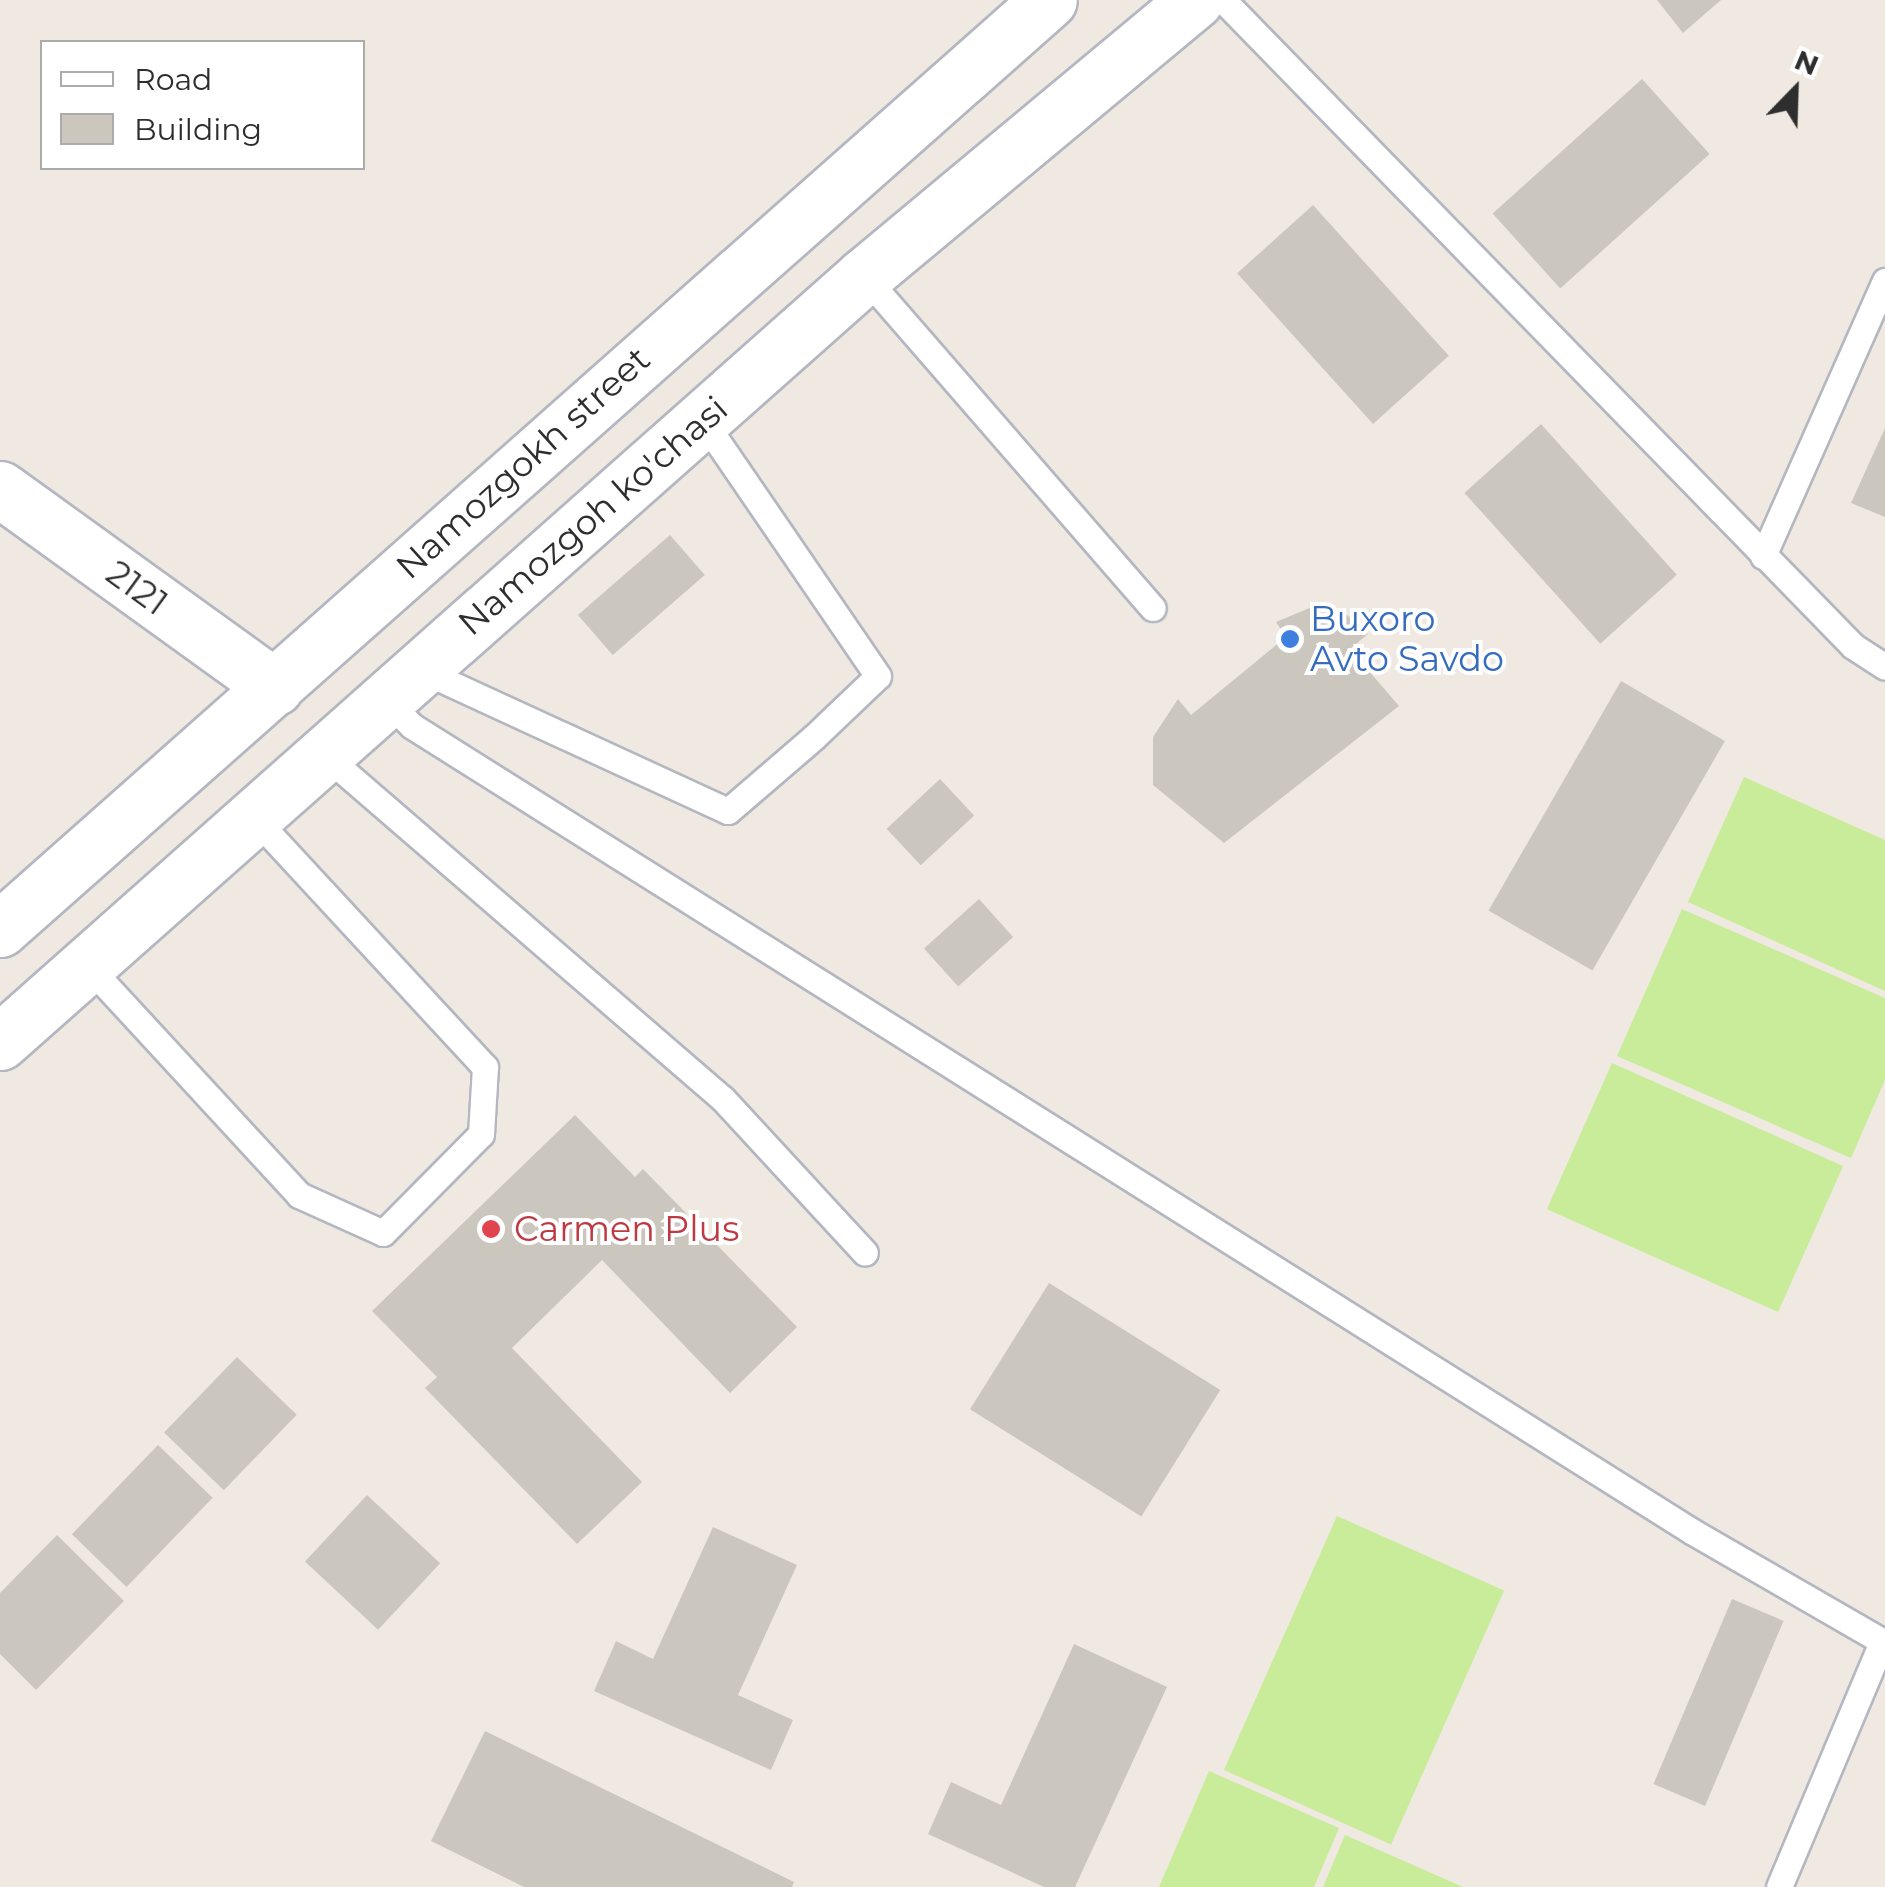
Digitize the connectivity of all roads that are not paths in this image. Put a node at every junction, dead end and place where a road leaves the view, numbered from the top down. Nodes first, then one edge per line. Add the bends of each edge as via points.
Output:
1 (1050, 0) edge
2 (1195, 0) edge
3 (1223, 0) edge
4 (864, 276) junction
5 (1885, 282) edge
6 (703, 420) junction
7 (0, 489) edge
8 (1763, 556) junction
9 (1153, 608) dead end
10 (1885, 666) edge
11 (403, 685) junction
12 (274, 687) junction
13 (326, 757) junction
14 (257, 820) junction
15 (0, 929) edge
16 (87, 965) junction
17 (0, 1042) edge
18 (866, 1253) dead end
19 (1884, 1643) edge
20 (1779, 1887) edge

1 - 12 main road, Namozgokh street
2 - 4 main road, Namozgoh ko'chasi
3 - 8 lane
4 - 6 main road, Namozgoh ko'chasi
4 - 9 lane
5 - 8 lane
6 - 11 main road, Namozgoh ko'chasi
6 - 11 lane via 878,676 799,750 728,811
7 - 12 main road, 2121
8 - 10 lane via 1853,646
11 - 13 main road, Namozgoh ko'chasi
11 - 19 lane via 412,726 1693,1532
12 - 15 main road, Namozgokh street
13 - 14 main road, Namozgoh ko'chasi
13 - 18 lane via 723,1100
14 - 16 main road, Namozgoh ko'chasi
14 - 16 lane via 484,1067 480,1134 383,1233 299,1195
16 - 17 main road, Namozgoh ko'chasi
19 - 20 lane

